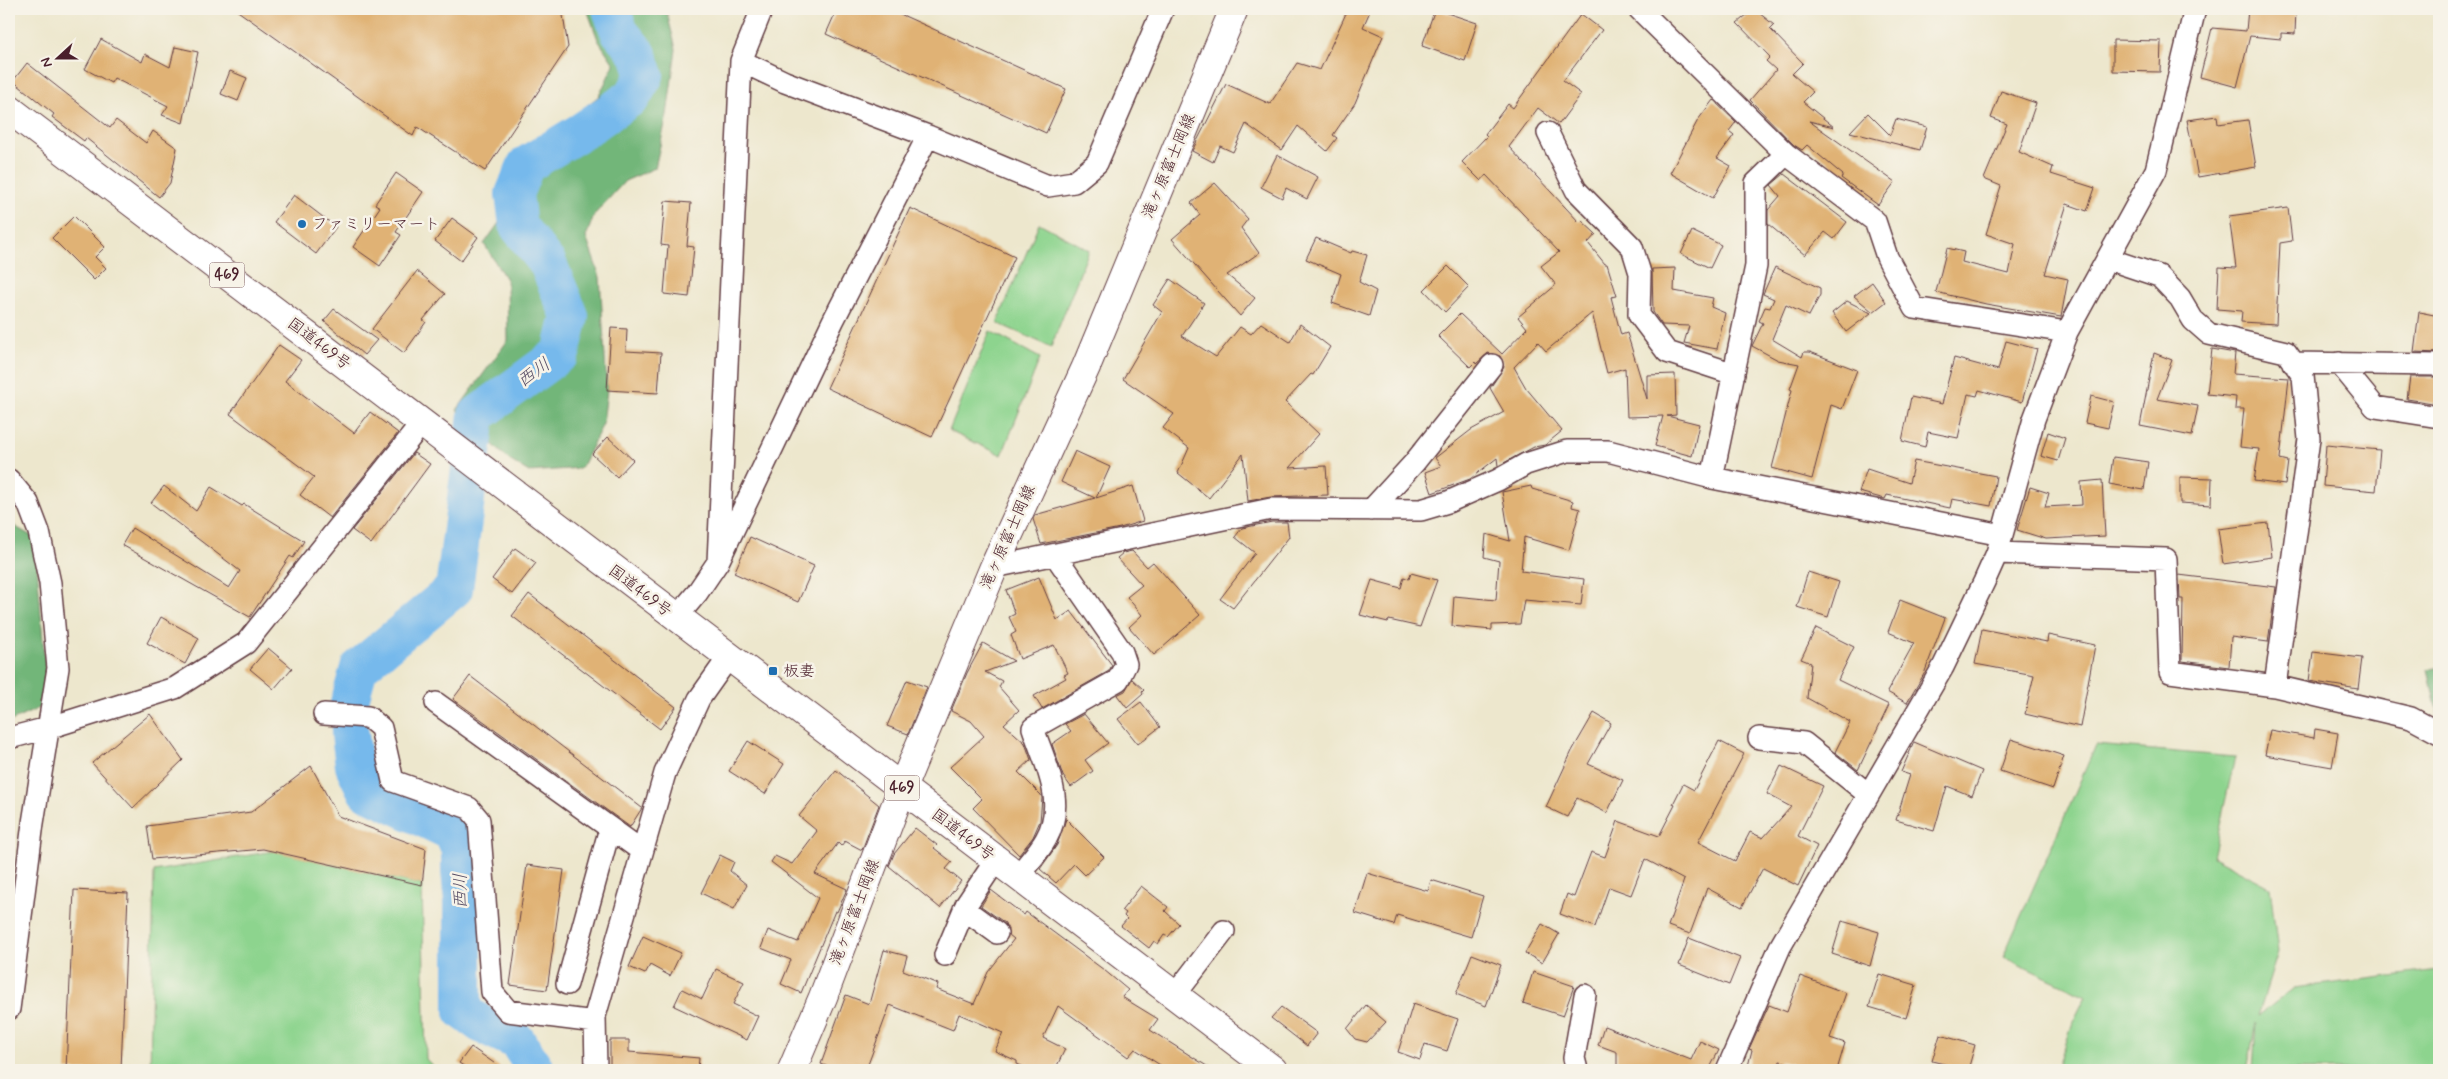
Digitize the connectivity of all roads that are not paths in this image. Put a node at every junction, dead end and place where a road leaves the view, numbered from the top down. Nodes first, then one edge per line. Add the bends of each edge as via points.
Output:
1 (762, 9) edge
2 (1163, 9) edge
3 (1234, 9) edge
4 (1639, 9) edge
5 (2195, 9) edge
6 (741, 61) junction
7 (9, 109) edge
8 (1548, 133) dead end
9 (928, 136) junction
10 (1786, 154) junction
11 (2108, 259) junction
12 (2067, 332) junction
13 (2293, 363) junction
14 (2339, 363) junction
15 (1492, 365) dead end
16 (2439, 365) edge
17 (1734, 374) junction
18 (2439, 417) edge
19 (422, 423) junction
20 (1712, 478) junction
21 (9, 480) edge
22 (1371, 510) junction
23 (1999, 544) junction
24 (1055, 555) junction
25 (718, 562) junction
26 (994, 567) junction
27 (676, 618) junction
28 (728, 658) junction
29 (2275, 686) junction
30 (436, 703) dead end
31 (324, 714) dead end
32 (48, 728) junction
33 (2439, 733) edge
34 (9, 738) edge
35 (1758, 738) dead end
36 (902, 788) junction
37 (1868, 794) junction
38 (610, 828) junction
39 (642, 851) junction
40 (996, 860) junction
41 (1018, 876) junction
42 (964, 909) junction
43 (1224, 931) dead end
44 (997, 932) dead end
45 (945, 955) dead end
46 (567, 984) dead end
47 (1175, 995) junction
48 (1585, 995) dead end
49 (9, 1009) edge
50 (595, 1022) junction
51 (596, 1070) edge
52 (792, 1070) edge
53 (1273, 1070) edge
54 (1578, 1070) edge
55 (1727, 1070) edge

1 - 6 street
2 - 9 street via 1097,163 1074,182 1048,186
3 - 26 main road, 滝ヶ原富士岡線 via 1086,367
4 - 10 street
5 - 11 street via 2156,170
6 - 9 street via 785,82
6 - 25 street
7 - 19 main road, 国道469号 / 469
8 - 17 street via 1576,190 1632,247 1640,274 1639,315 1667,352
9 - 25 street via 833,320
10 - 12 street via 1875,221 1886,257 1914,308
10 - 17 street via 1756,183 1756,266
11 - 12 street
11 - 13 street via 2159,276 2180,298 2193,320 2209,334 2286,352
12 - 23 street via 2034,419
13 - 14 street
13 - 29 street via 2303,376 2309,439
14 - 16 street
14 - 18 street via 2375,407
15 - 22 street via 1414,463
17 - 20 street
19 - 27 main road, 国道469号 / 469
19 - 32 street via 246,643 175,688
20 - 22 street via 1608,451 1567,451 1526,464 1448,502 1421,510
20 - 23 street
21 - 32 street via 28,503 39,532 50,583 58,668
22 - 24 street via 1271,509
23 - 29 street via 2166,559 2170,672
23 - 37 street via 1943,667
24 - 26 street
24 - 41 street via 1122,652 1126,664 1118,680 1033,728 1056,796 1056,809 1047,839
25 - 27 street
26 - 36 main road, 滝ヶ原富士岡線
27 - 28 main road, 国道469号 / 469
28 - 36 main road, 国道469号 / 469
28 - 39 street via 699,699 665,773
29 - 33 street via 2411,718
30 - 38 street
31 - 50 street via 368,717 381,728 393,781 469,808 479,820 492,992 508,1011
32 - 34 street
32 - 49 street via 32,823
35 - 37 street via 1804,743
36 - 40 main road, 国道469号 / 469
36 - 52 main road, 滝ヶ原富士岡線
37 - 55 street via 1780,946
38 - 39 street
38 - 46 street
39 - 50 street
40 - 41 main road, 国道469号 / 469
40 - 42 street
41 - 47 main road, 国道469号 / 469
42 - 44 street
42 - 45 street
43 - 47 street
47 - 53 main road, 国道469号 / 469
48 - 54 street via 1574,1058
50 - 51 street

